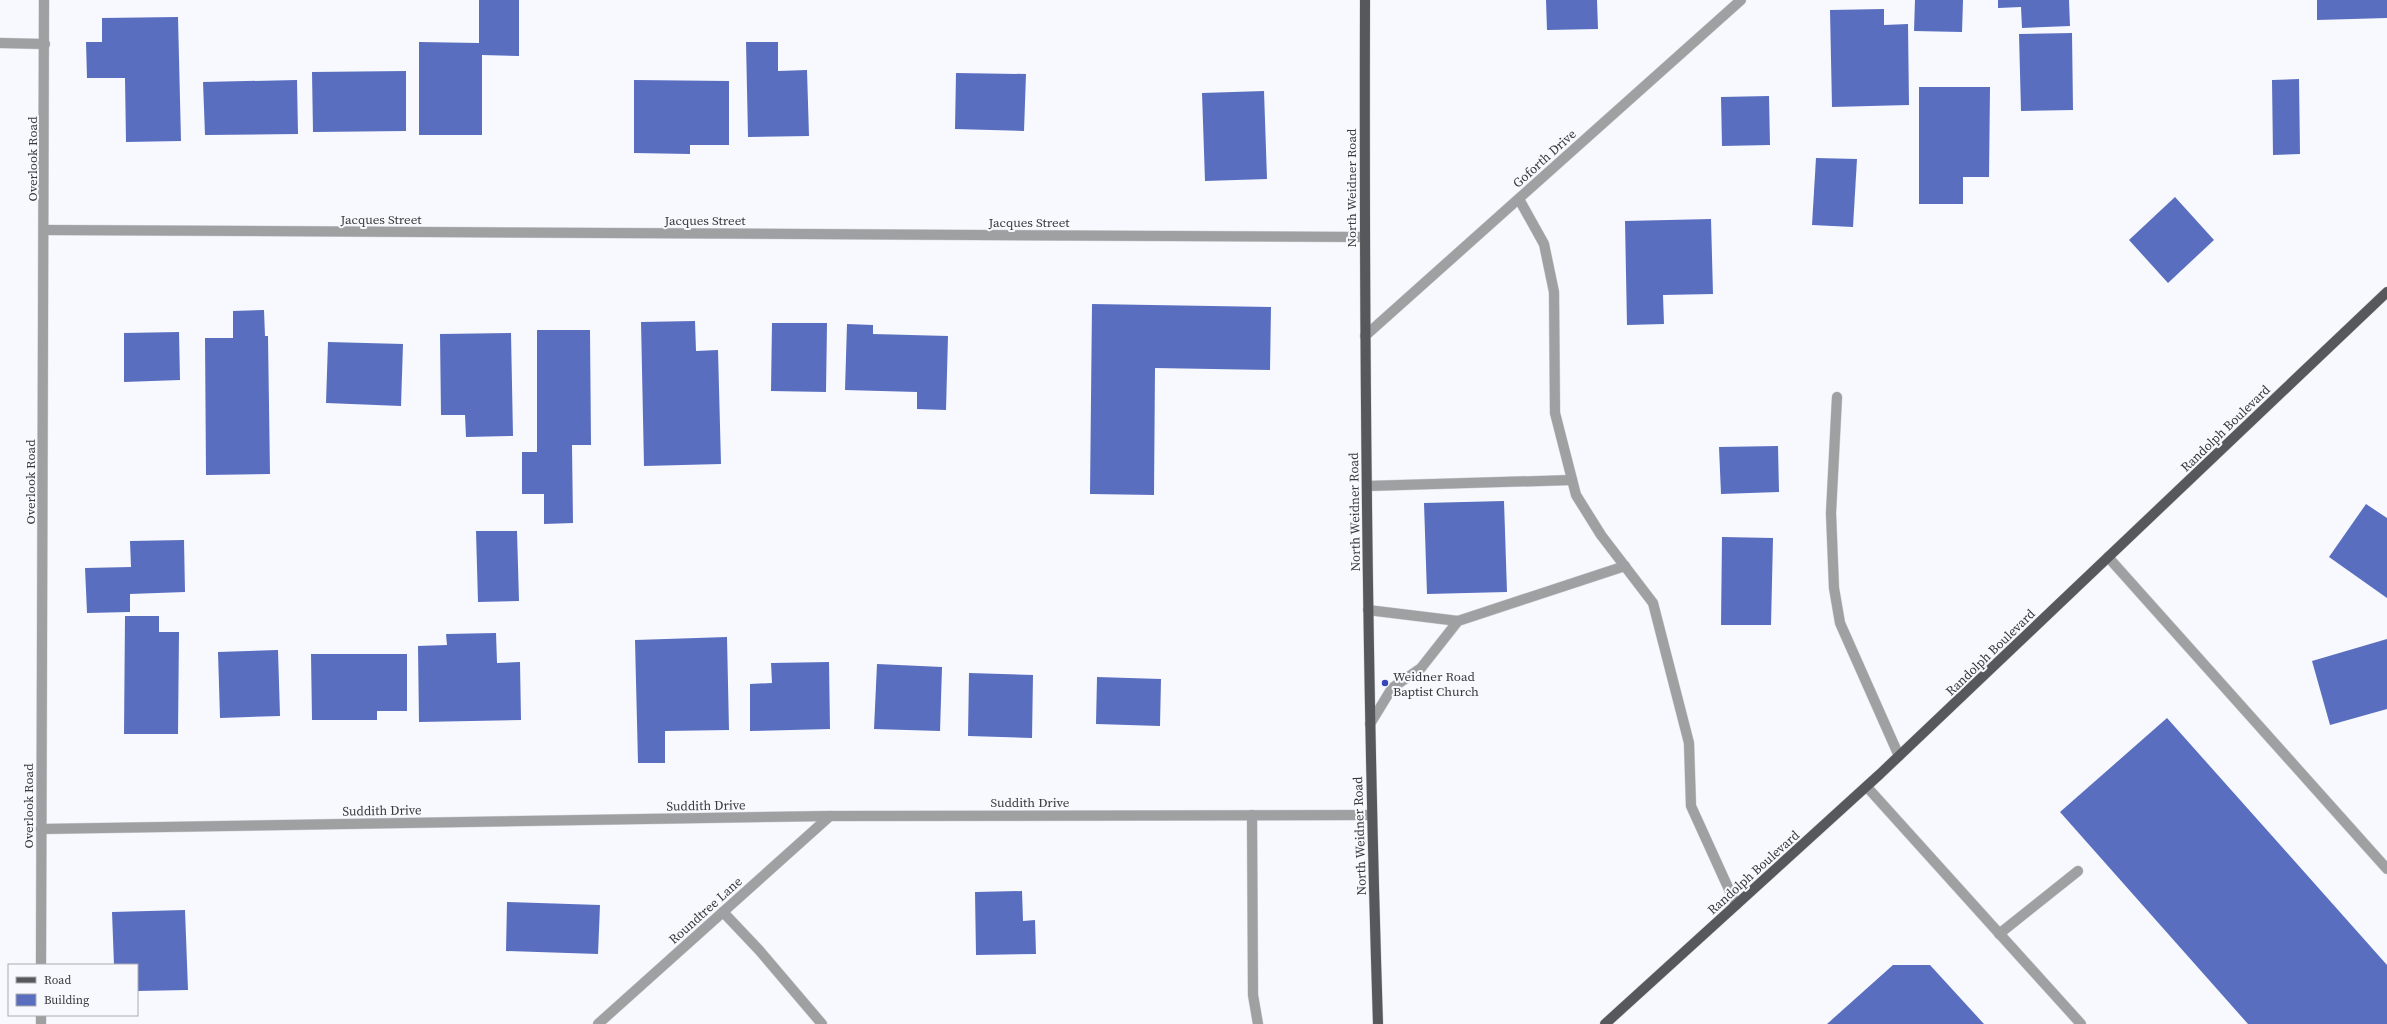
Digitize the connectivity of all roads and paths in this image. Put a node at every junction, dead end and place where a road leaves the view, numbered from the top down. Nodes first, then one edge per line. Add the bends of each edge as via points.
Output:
1 (44, 0) edge
2 (1365, 0) edge
3 (1741, 0) edge
4 (0, 43) edge
5 (45, 44) junction
6 (1519, 199) junction
7 (45, 230) junction
8 (1364, 236) junction
9 (2387, 292) edge
10 (1365, 336) junction
11 (1837, 397) dead end
12 (1572, 480) junction
13 (1367, 486) junction
14 (2108, 557) junction
15 (1625, 566) junction
16 (1368, 610) junction
17 (1458, 621) junction
18 (1370, 724) junction
19 (1899, 756) junction
20 (1867, 786) junction
21 (1252, 815) junction
22 (1371, 815) junction
23 (830, 816) junction
24 (41, 829) junction
25 (2387, 869) edge
26 (2078, 871) dead end
27 (1736, 905) junction
28 (723, 912) junction
29 (1999, 934) junction
30 (41, 964) edge
31 (598, 1024) edge
32 (822, 1024) edge
33 (1258, 1024) edge
34 (1378, 1024) edge
35 (1605, 1024) edge
36 (2081, 1024) edge

1 - 5 street, Overlook Road
2 - 8 main road, North Weidner Road
3 - 6 street, Goforth Drive
4 - 5 street
5 - 7 street, Overlook Road
6 - 10 street, Goforth Drive
6 - 12 street via 1544,244 1554,292 1555,413
7 - 8 street, Jacques Street
7 - 24 street, Overlook Road
8 - 10 main road, North Weidner Road
9 - 14 main road, Randolph Boulevard
10 - 13 main road, North Weidner Road
11 - 19 street via 1831,513 1835,595 1840,623
12 - 13 street
12 - 15 street via 1576,495 1601,535
13 - 16 main road, North Weidner Road
14 - 19 main road, Randolph Boulevard
14 - 25 street
15 - 17 street
15 - 27 street via 1653,603 1688,743 1691,806
16 - 17 street
16 - 18 main road, North Weidner Road
17 - 18 street via 1420,668 1392,688
18 - 22 main road, North Weidner Road
19 - 20 main road, Randolph Boulevard
20 - 27 main road, Randolph Boulevard
20 - 29 street
21 - 22 street, Suddith Drive
21 - 23 street, Suddith Drive
21 - 33 street via 1252,995
22 - 34 main road, North Weidner Road
23 - 24 street, Suddith Drive
23 - 28 street, Roundtree Lane
24 - 30 street, Overlook Road
26 - 29 street
27 - 35 main road, Randolph Boulevard
28 - 31 street, Roundtree Lane
28 - 32 street
29 - 36 street

